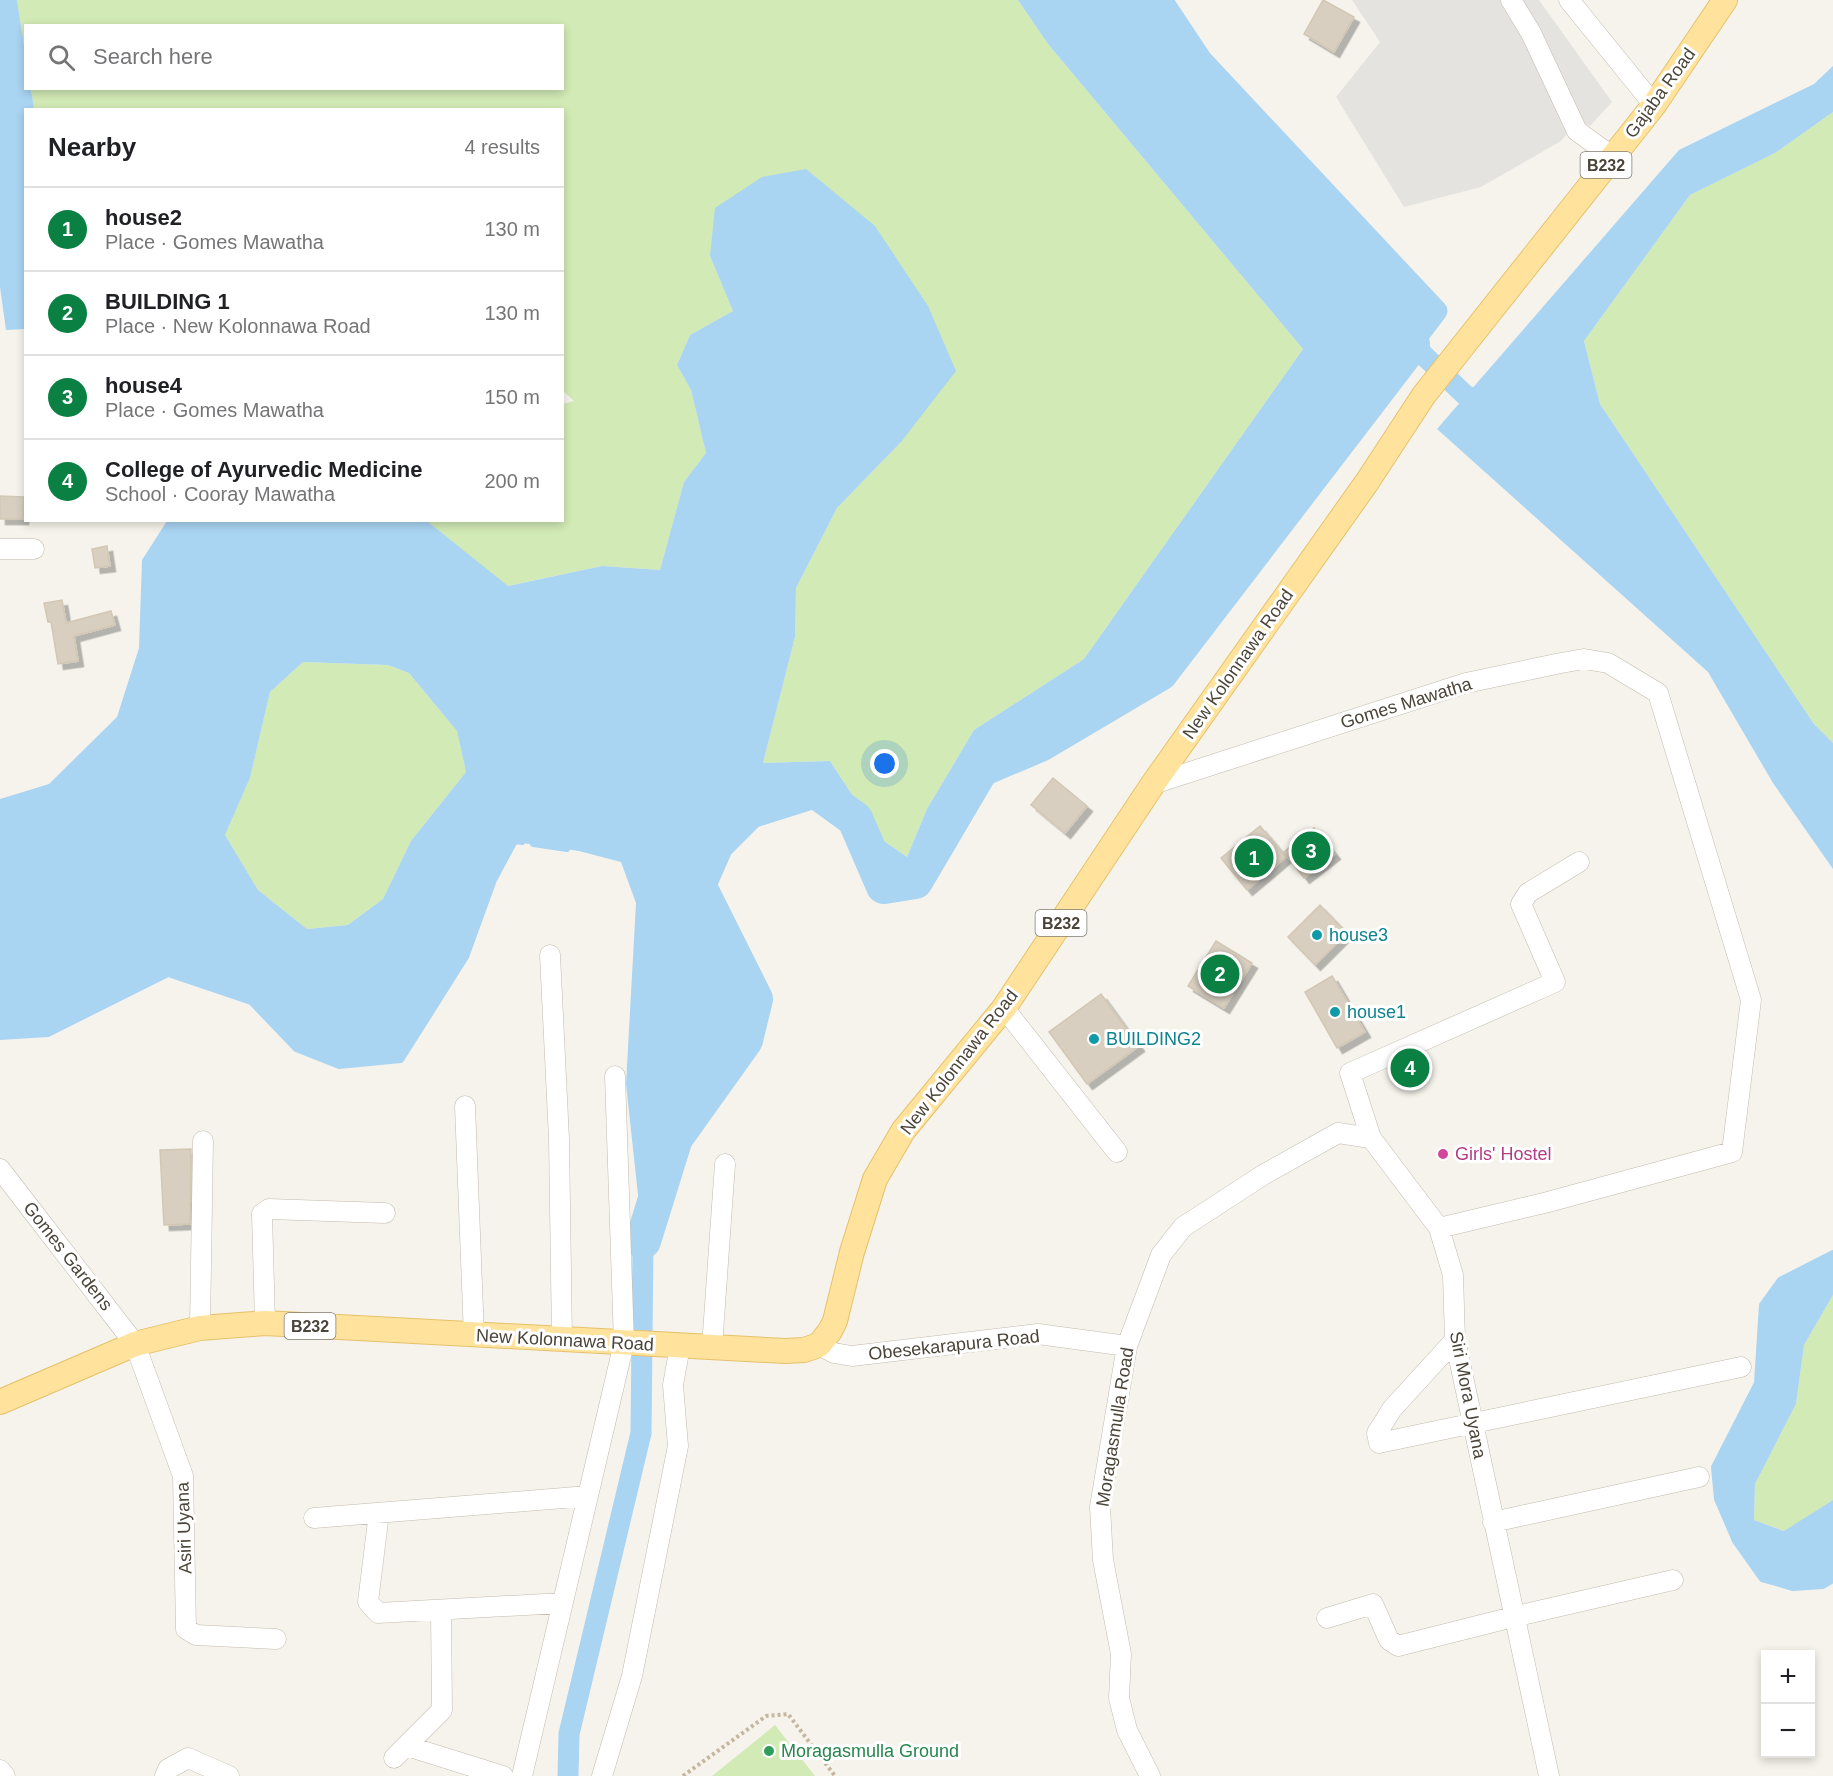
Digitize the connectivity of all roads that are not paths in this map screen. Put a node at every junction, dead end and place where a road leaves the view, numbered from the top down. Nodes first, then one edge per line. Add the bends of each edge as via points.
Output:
1 (1511, 0) edge
2 (1569, 0) edge
3 (1725, 0) edge
4 (1654, 105) junction
5 (1613, 157) junction
6 (1479, 323) joint
7 (0, 549) edge
8 (34, 549) dead end
9 (1153, 784) junction
10 (1579, 862) dead end
11 (550, 955) dead end
12 (1004, 1008) junction
13 (615, 1077) dead end
14 (465, 1106) dead end
15 (1371, 1138) junction
16 (203, 1141) dead end
17 (1117, 1152) dead end
18 (725, 1164) dead end
19 (0, 1169) edge
20 (385, 1213) dead end
21 (1439, 1228) junction
22 (265, 1323) junction
23 (200, 1328) junction
24 (474, 1336) junction
25 (562, 1340) junction
26 (1455, 1340) junction
27 (628, 1343) junction
28 (135, 1344) junction
29 (676, 1345) junction
30 (819, 1345) junction
31 (1127, 1346) junction
32 (712, 1347) junction
33 (1741, 1367) dead end
34 (0, 1402) edge
35 (1473, 1424) junction
36 (1699, 1477) dead end
37 (588, 1496) junction
38 (379, 1513) junction
39 (314, 1518) dead end
40 (1493, 1522) junction
41 (1673, 1580) dead end
42 (562, 1603) junction
43 (441, 1611) junction
44 (1516, 1616) junction
45 (1327, 1618) dead end
46 (276, 1640) dead end
47 (0, 1770) edge
48 (5, 1776) edge
49 (165, 1776) edge
50 (228, 1776) edge
51 (503, 1776) edge
52 (522, 1776) edge
53 (602, 1776) edge
54 (1150, 1776) edge
55 (1549, 1776) edge

1 - 5 street via 1531,33 1577,131
2 - 4 street
3 - 4 main road, Gajaba Road / B232
4 - 5 main road, Gajaba Road / B232
5 - 6 main road, Gajaba Road / B232
6 - 9 main road, New Kolonnawa Road / B232 via 1424,395
7 - 8 street
9 - 12 main road, New Kolonnawa Road / B232
9 - 21 street, Gomes Mawatha via 1466,683 1561,663 1584,659 1608,663 1658,693 1751,1000 1732,1152
10 - 15 street, Siri Mora Uyana via 1528,893 1521,904 1555,982 1350,1073
11 - 25 street via 559,1138
12 - 17 street
12 - 30 main road, New Kolonnawa Road / B232 via 903,1131 875,1179 835,1321
13 - 27 street
14 - 24 street
15 - 21 street, Siri Mora Uyana
15 - 31 street, Moragasmulla Road via 1338,1133 1183,1227 1161,1255
16 - 23 street
18 - 32 street
19 - 28 street, Gomes Gardens
20 - 22 street via 269,1209 262,1214
21 - 26 street, Siri Mora Uyana via 1453,1275
22 - 23 main road, New Kolonnawa Road / B232
22 - 24 main road, New Kolonnawa Road / B232
23 - 28 main road, New Kolonnawa Road / B232
24 - 25 main road, New Kolonnawa Road / B232
25 - 27 main road, New Kolonnawa Road / B232
26 - 35 street, Siri Mora Uyana
26 - 35 street via 1392,1409 1377,1433 1379,1443
27 - 29 main road, New Kolonnawa Road / B232
27 - 37 street
28 - 34 main road, New Kolonnawa Road / B232
28 - 46 street, Asiri Uyana via 183,1476 186,1629 196,1635
29 - 32 main road, New Kolonnawa Road / B232
29 - 53 street via 673,1385 678,1446 632,1676
30 - 31 street, Obesekarapura Road via 852,1356 1038,1334
30 - 32 main road, New Kolonnawa Road / B232 via 785,1351
31 - 54 street, Moragasmulla Road via 1100,1507 1104,1560 1121,1654 1119,1698 1127,1730
33 - 35 street
35 - 40 street, Siri Mora Uyana
36 - 40 street
37 - 38 street
37 - 42 street
38 - 39 street
38 - 43 street via 368,1602 378,1613
40 - 44 street, Siri Mora Uyana
41 - 44 street
42 - 43 street
42 - 52 street
43 - 51 street via 442,1710 400,1752
44 - 45 street via 1398,1646 1389,1640 1373,1604
44 - 55 street, Siri Mora Uyana
47 - 48 street
49 - 50 street via 168,1769 188,1758

